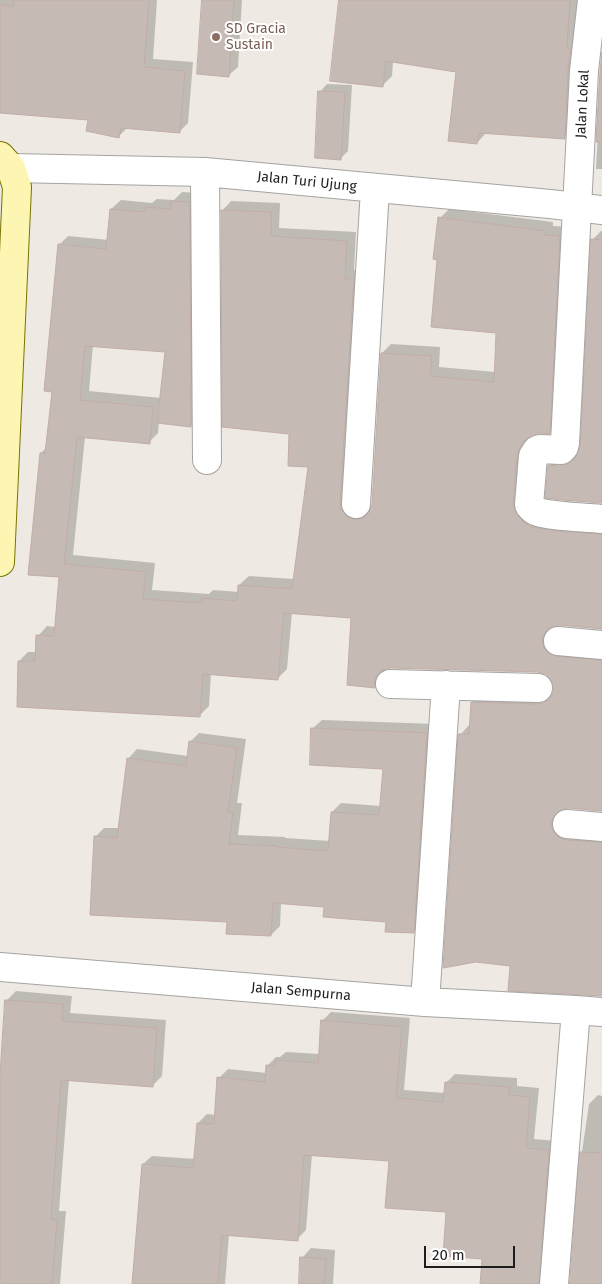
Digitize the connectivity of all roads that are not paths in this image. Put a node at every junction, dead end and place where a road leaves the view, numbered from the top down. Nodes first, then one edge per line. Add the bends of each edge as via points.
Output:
1 (592, 0) edge
2 (6, 162) edge
3 (205, 172) junction
4 (375, 189) junction
5 (589, 209) edge
6 (207, 460) dead end
7 (356, 504) dead end
8 (602, 519) edge
9 (0, 562) edge
10 (558, 641) dead end
11 (602, 645) edge
12 (390, 684) dead end
13 (446, 685) junction
14 (538, 688) dead end
15 (567, 824) dead end
16 (602, 828) edge
17 (0, 967) edge
18 (425, 1002) junction
19 (589, 1011) edge
20 (554, 1284) edge

1 - 5 street, Jalan Lokal via 584,71
2 - 3 street, Jalan Turi Ujung
2 - 9 main road via 17,187
3 - 4 street, Jalan Turi Ujung
3 - 6 street
4 - 5 street, Jalan Turi Ujung
4 - 7 street
5 - 8 street, Jalan Lokal via 565,443 561,450 540,449 535,452 529,505 538,512
10 - 11 street
12 - 13 street
13 - 14 street
13 - 18 street
15 - 16 street
17 - 18 street, Jalan Sempurna
18 - 19 street, Jalan Sempurna
19 - 20 street

